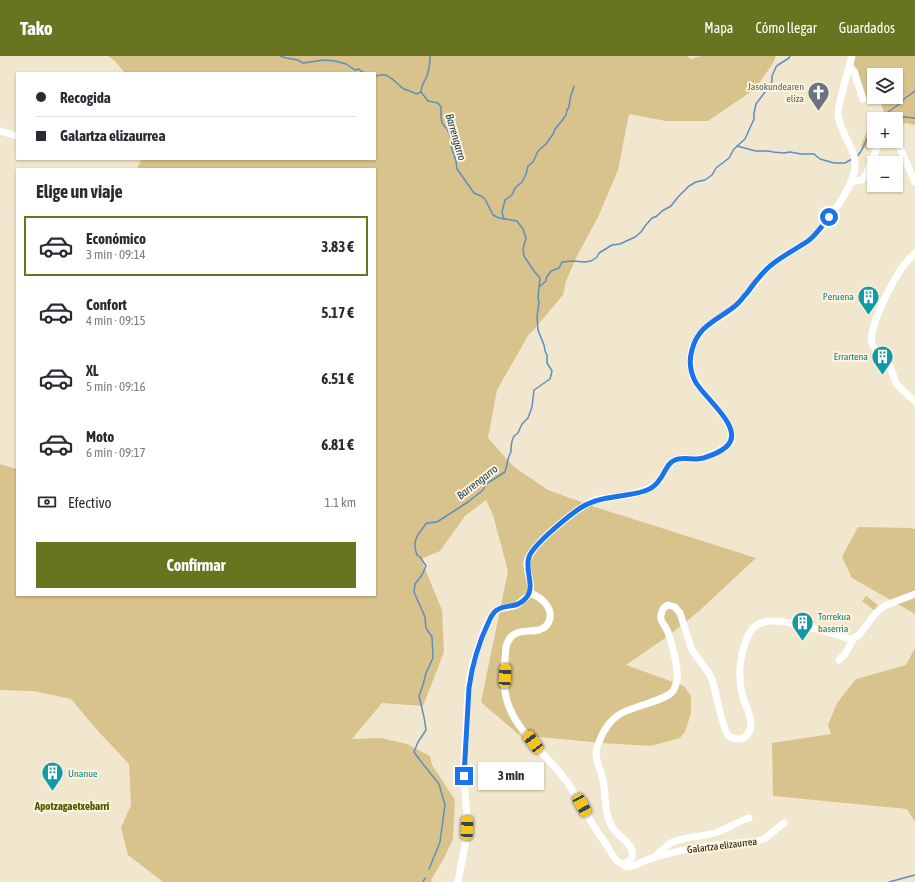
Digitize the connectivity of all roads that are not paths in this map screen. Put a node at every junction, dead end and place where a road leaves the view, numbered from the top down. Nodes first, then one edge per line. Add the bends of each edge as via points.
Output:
1 (852, 56) edge
2 (849, 67) junction
3 (863, 98) dead end
4 (0, 131) edge
5 (16, 136) edge
6 (877, 148) edge
7 (900, 148) edge
8 (851, 182) junction
9 (915, 182) edge
10 (915, 253) edge
11 (915, 401) edge
12 (530, 593) junction
13 (915, 594) edge
14 (854, 638) junction
15 (839, 660) dead end
16 (749, 818) dead end
17 (784, 822) dead end
18 (654, 857) junction
19 (623, 864) junction
20 (458, 882) edge

1 - 2 street
2 - 3 street via 854,71
2 - 8 street via 838,115 854,153 856,164
4 - 5 street
6 - 8 street via 866,176 862,180
7 - 9 street
8 - 12 street via 814,236 761,274 736,306 703,328 694,342 691,356 694,379 725,418 732,437 729,443 723,449 706,457 676,459 657,483 647,490 595,500 577,510 530,554 527,563
10 - 11 street via 901,269 884,300 872,332 872,343 876,352 887,362 897,384
12 - 19 street via 545,602 551,616 545,628 516,633 508,640 504,687 511,713 568,783 612,853
12 - 20 street via 515,606 495,611 482,634 473,664 464,758 466,841
13 - 14 street via 880,609
14 - 15 street
14 - 19 street via 776,621 756,625 747,638 740,661 740,681 751,723 747,735 738,739 728,734 713,682 692,650 680,613 675,607 665,606 661,612 661,620 667,630 677,671 675,687 665,696 631,708 614,718 599,740 596,753 610,823 632,852 631,858
16 - 18 street, Galartza elizaurrea via 728,829 675,841
17 - 18 street, Galartza elizaurrea via 764,839 757,841 690,849
18 - 19 street, Galartza elizaurrea via 630,867

